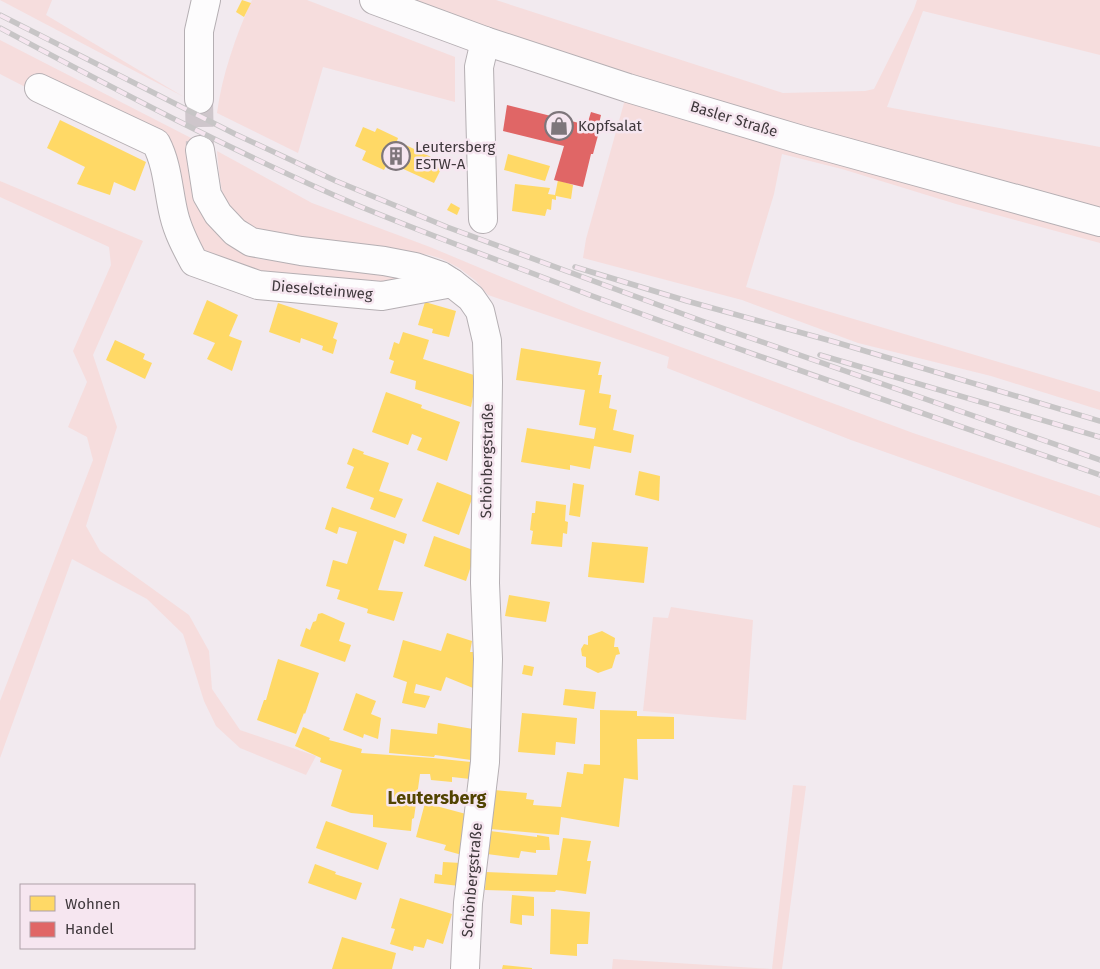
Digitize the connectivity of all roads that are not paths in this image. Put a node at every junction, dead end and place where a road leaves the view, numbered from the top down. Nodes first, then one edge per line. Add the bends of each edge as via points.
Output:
1 (206, 0) edge
2 (374, 0) edge
3 (486, 41) junction
4 (39, 88) dead end
5 (199, 100) tunnel mouth
6 (200, 150) tunnel mouth
7 (483, 219) dead end
8 (1100, 222) edge
9 (452, 283) junction
10 (465, 969) edge

1 - 5 street via 199,32
2 - 3 street, Basler Straße
3 - 7 street via 479,67
3 - 8 street, Basler Straße via 628,88
4 - 9 street, Dieselsteinweg via 156,143 166,169 174,215 194,262 258,285 382,296
6 - 9 street, Schönbergstraße via 207,194 218,214 235,232 251,242 415,267
9 - 10 street, Schönbergstraße via 472,298 480,311 487,341 488,382 486,743 468,903

